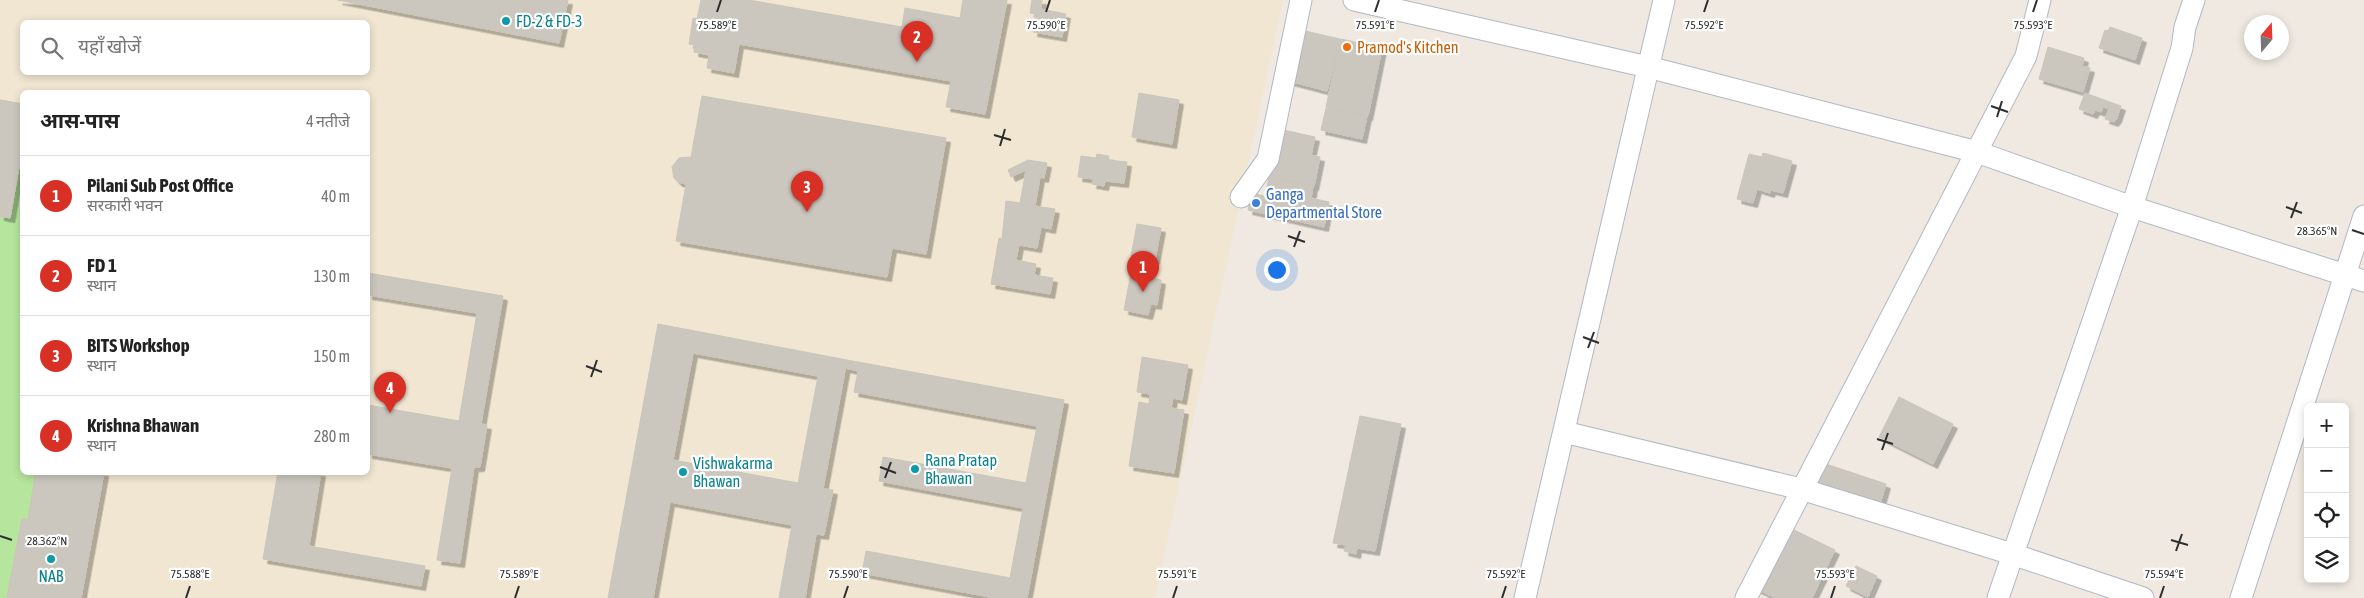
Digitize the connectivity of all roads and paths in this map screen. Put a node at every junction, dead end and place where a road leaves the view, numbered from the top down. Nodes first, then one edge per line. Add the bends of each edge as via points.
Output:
1 (1302, 0) edge
2 (1354, 0) edge
3 (1664, 0) edge
4 (2040, 0) edge
5 (2194, 0) edge
6 (1648, 67) junction
7 (1977, 152) junction
8 (1241, 197) dead end
9 (2132, 207) junction
10 (2364, 216) edge
11 (2355, 278) edge
12 (1564, 432) junction
13 (1802, 489) junction
14 (2012, 554) junction
15 (1525, 598) edge
16 (1746, 598) edge
17 (1998, 598) edge
18 (2143, 598) edge
19 (2241, 598) edge

1 - 8 street via 1268,159
2 - 6 street
3 - 6 street
4 - 7 street via 2026,56
5 - 9 street
6 - 7 street
6 - 12 street
7 - 9 street
7 - 13 street
9 - 11 street
9 - 14 street
10 - 11 street
11 - 19 street
12 - 13 street
12 - 15 street
13 - 14 street
13 - 16 street
14 - 17 street
14 - 18 street

